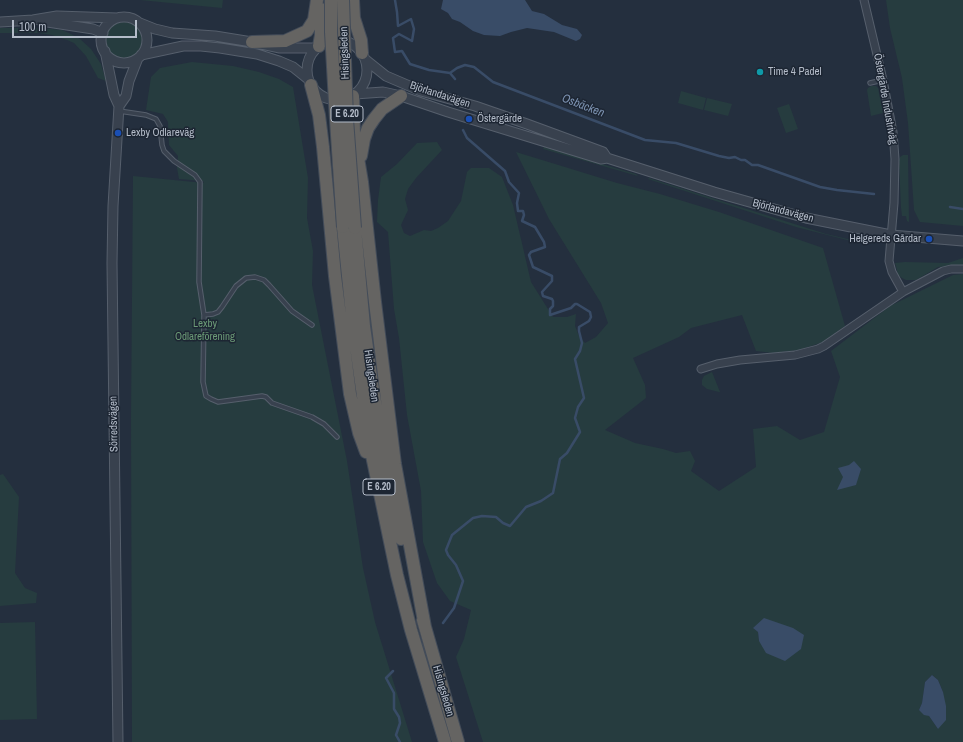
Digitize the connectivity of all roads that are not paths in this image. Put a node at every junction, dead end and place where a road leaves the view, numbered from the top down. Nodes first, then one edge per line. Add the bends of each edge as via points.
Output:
1 (317, 0) edge
2 (320, 0) edge
3 (331, 0) edge
4 (343, 0) edge
5 (353, 0) edge
6 (864, 0) edge
7 (117, 18) junction
8 (34, 20) junction
9 (0, 22) edge
10 (140, 23) junction
11 (103, 33) junction
12 (252, 42) junction
13 (318, 47) junction
14 (105, 51) junction
15 (140, 56) junction
16 (364, 56) junction
17 (883, 80) junction
18 (309, 82) junction
19 (870, 83) dead end
20 (354, 95) junction
21 (401, 96) junction
22 (119, 109) junction
23 (607, 158) junction
24 (360, 165) junction
25 (349, 227) junction
26 (891, 235) junction
27 (963, 241) edge
28 (963, 269) edge
29 (903, 292) junction
30 (204, 315) junction
31 (312, 325) dead end
32 (702, 369) dead end
33 (337, 437) dead end
34 (378, 485) junction
35 (425, 627) junction
36 (118, 742) edge
37 (445, 742) edge
38 (458, 742) edge

1 - 12 highway via 314,20 306,31 286,41
2 - 13 highway via 322,24
3 - 25 highway, Hisingsleden / E 6.20, bridge via 334,98
4 - 25 highway, Hisingsleden / E 6.20, bridge
5 - 16 highway via 354,18
6 - 17 street, Östergärde Industriväg
7 - 8 street via 57,16
7 - 10 street via 130,18
7 - 11 street via 106,26
8 - 9 street
8 - 11 street via 93,29
10 - 12 street via 172,33
10 - 15 street via 147,36 146,46
11 - 14 street via 102,43
12 - 13 street via 280,48
13 - 16 street via 328,41 342,40 356,46
13 - 18 street via 308,62
14 - 15 street via 114,60 122,63
14 - 22 street, Sörredsvägen
15 - 18 street via 183,46 220,48 257,54 279,61 293,67
15 - 22 street, Sörredsvägen
16 - 20 street via 366,78 361,89
16 - 23 street, Björlandavägen via 386,76 421,91 527,124 603,152
17 - 19 lane
17 - 26 street, Östergärde Industriväg via 893,132 895,159
18 - 20 street via 320,95 329,99 340,100
18 - 34 highway via 319,116 324,147 335,276 350,394 359,433
20 - 21 street, Björlandavägen via 383,92
20 - 24 highway via 354,134
21 - 23 street, Björlandavägen via 601,159
21 - 24 highway via 382,109 368,128
22 - 30 lane via 156,119 160,126 164,151 198,178 199,282
22 - 36 street, Sörredsvägen via 112,263
23 - 26 street, Björlandavägen via 806,218
24 - 35 highway via 395,464
25 - 34 highway, Hisingsleden / E 6.20 via 353,325
25 - 35 highway, Hisingsleden / E 6.20 via 381,446 409,570
26 - 27 street, Björlandavägen
26 - 29 street, Östergärde Industriväg via 889,261
28 - 29 street via 944,271
29 - 32 street via 818,349 796,355 740,360
30 - 31 lane via 218,312 239,283 246,278 255,277 264,280 292,311
30 - 33 lane via 203,382 206,396 218,402 266,397 272,403 318,420
34 - 37 highway, Hisingsleden / E 6.20 via 411,630
35 - 38 highway, Hisingsleden / E 6.20

